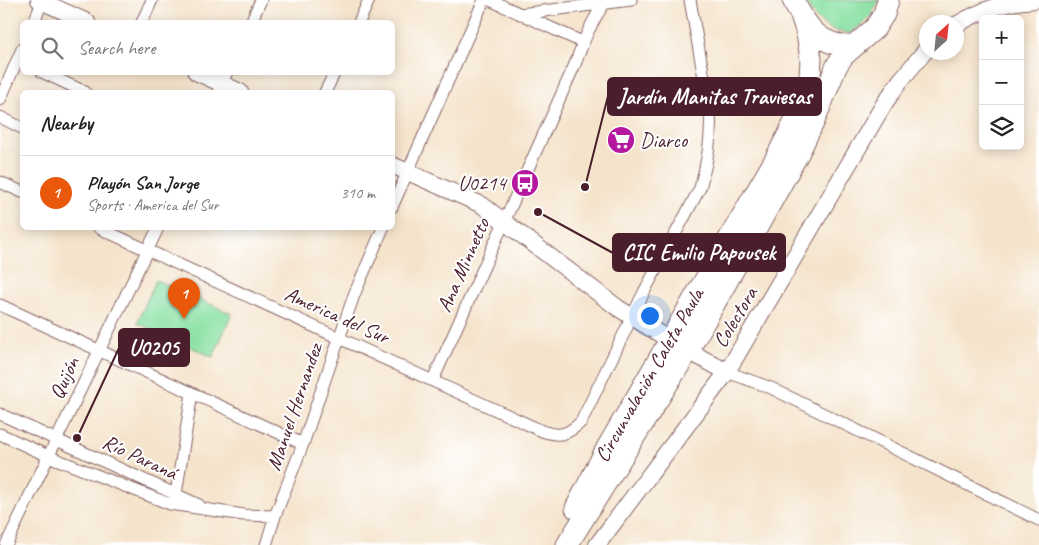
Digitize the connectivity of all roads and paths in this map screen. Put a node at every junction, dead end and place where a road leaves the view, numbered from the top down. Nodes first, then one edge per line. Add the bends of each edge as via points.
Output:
1 (152, 0) edge
2 (261, 0) edge
3 (369, 0) edge
4 (484, 0) edge
5 (490, 0) edge
6 (631, 0) edge
7 (690, 0) edge
8 (888, 0) edge
9 (1035, 0) edge
10 (41, 1) edge
11 (604, 4) junction
12 (794, 7) edge
13 (520, 14) junction
14 (35, 20) edge
15 (83, 20) edge
16 (143, 20) edge
17 (252, 20) edge
18 (360, 20) edge
19 (964, 21) edge
20 (582, 42) junction
21 (853, 47) junction
22 (919, 58) edge
23 (20, 62) edge
24 (48, 75) edge
25 (203, 75) edge
26 (334, 75) edge
27 (222, 83) edge
28 (81, 90) edge
29 (236, 90) edge
30 (327, 90) edge
31 (0, 100) edge
32 (0, 117) edge
33 (20, 127) edge
34 (395, 166) edge
35 (408, 172) junction
36 (0, 182) edge
37 (20, 191) edge
38 (395, 200) edge
39 (504, 222) junction
40 (103, 230) edge
41 (157, 230) edge
42 (382, 230) edge
43 (148, 250) junction
44 (0, 305) edge
45 (632, 317) junction
46 (338, 336) junction
47 (679, 345) junction
48 (98, 350) junction
49 (727, 372) junction
50 (433, 380) junction
51 (192, 393) junction
52 (0, 414) edge
53 (0, 434) edge
54 (56, 439) junction
55 (303, 444) junction
56 (48, 456) junction
57 (175, 500) junction
58 (275, 516) junction
59 (1039, 520) edge
60 (6, 545) edge
61 (266, 545) edge
62 (558, 545) edge
63 (567, 545) edge
64 (597, 545) edge

1 - 16 street
2 - 17 street
3 - 18 street
4 - 35 street
5 - 13 street
6 - 11 street
7 - 45 street via 710,111 709,151 700,188
8 - 21 highway, Circunvalación Caleta Paula via 875,28
9 - 19 street via 994,6
10 - 14 street
10 - 15 street
11 - 13 street
11 - 20 street, Ana Minnetto
12 - 21 highway via 818,36 840,46
12 - 47 highway, Circunvalación Caleta Paula via 807,33 811,59 805,100 775,160 715,262
13 - 20 street
20 - 39 street, Ana Minnetto
21 - 47 highway, Circunvalación Caleta Paula via 837,65 798,154 744,250
22 - 49 street, Colectora via 884,104
23 - 31 street
24 - 28 street
25 - 27 street
26 - 30 street
27 - 29 street
32 - 33 street
34 - 35 street
35 - 38 street
35 - 39 street via 482,205
36 - 37 street
39 - 45 street
39 - 50 street, Ana Minnetto
40 - 43 street, America del Sur
41 - 43 street, Quijón
42 - 46 street, Manuel Hernandez
43 - 46 street, America del Sur
43 - 48 street, Quijón
44 - 48 street
45 - 47 street
45 - 50 street, America del Sur via 581,422 560,435 542,431
46 - 50 street, America del Sur
46 - 55 street, Manuel Hernandez
47 - 49 street
47 - 62 highway, Circunvalación Caleta Paula via 600,461
47 - 63 highway, Circunvalación Caleta Paula via 646,419
48 - 51 street
48 - 54 street, Quijón
49 - 59 street via 771,388
49 - 64 street, Colectora
51 - 55 street
51 - 57 street
52 - 54 street, Río Paraná
53 - 56 street, Río Paraná
54 - 56 street, Quijón
54 - 57 street, Río Paraná
55 - 58 street, Manuel Hernandez
56 - 57 street, Río Paraná via 144,495
56 - 60 street, Quijón
57 - 58 street, Río Paraná via 244,515
58 - 61 street, Manuel Hernandez

